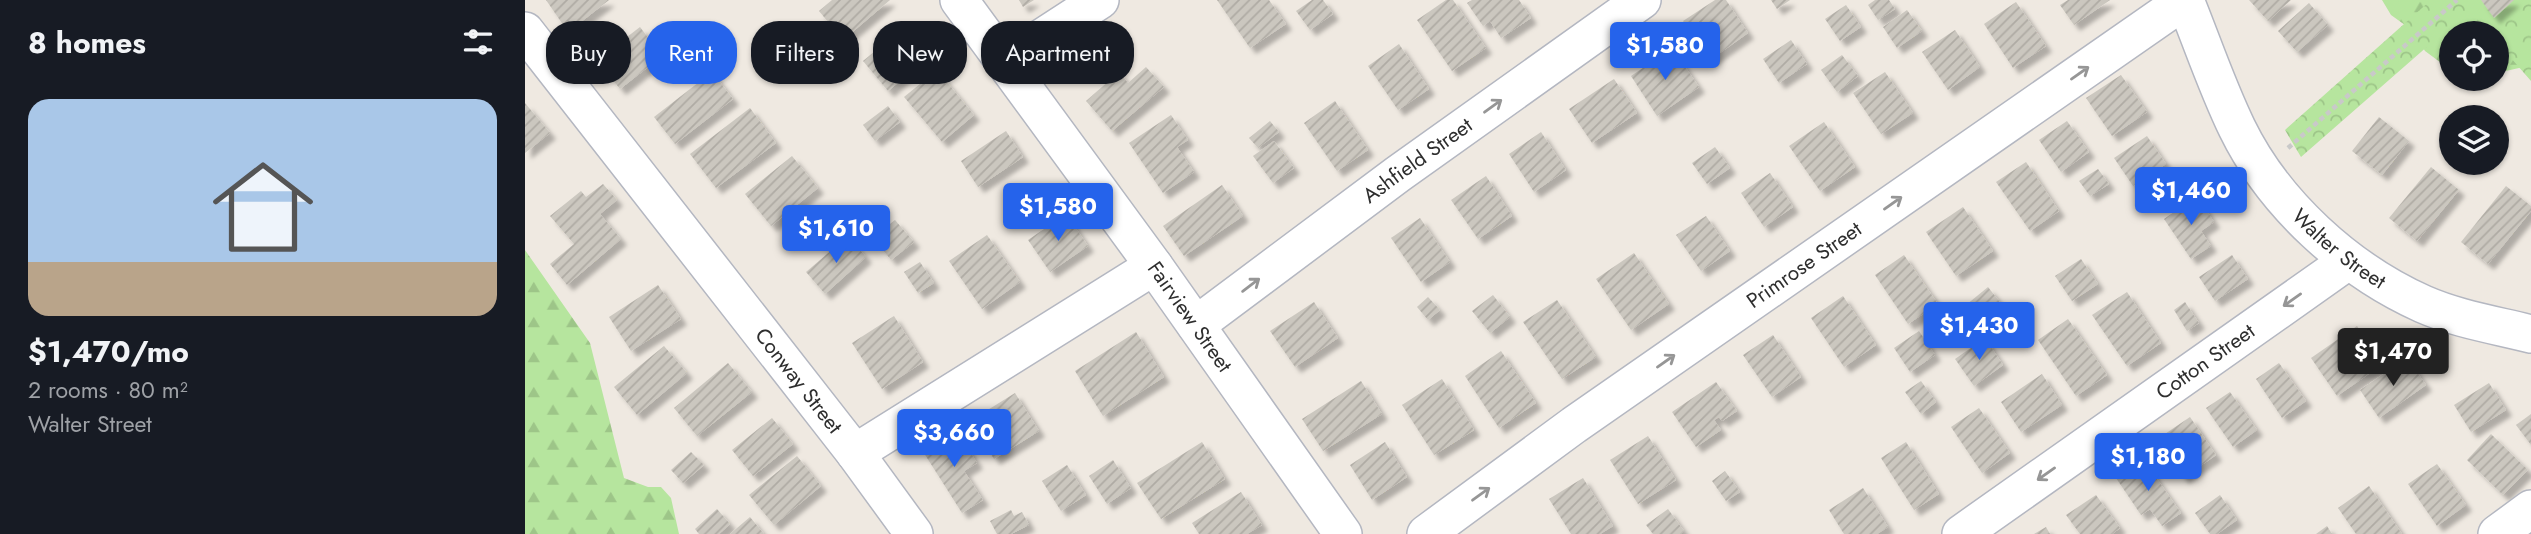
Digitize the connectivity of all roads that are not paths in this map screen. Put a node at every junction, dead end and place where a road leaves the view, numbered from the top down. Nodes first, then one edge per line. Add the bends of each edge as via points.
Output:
1 (959, 0) edge
2 (1100, 0) edge
3 (1642, 0) edge
4 (2185, 0) edge
5 (1068, 21) edge
6 (981, 29) edge
7 (525, 31) edge
8 (1023, 84) edge
9 (2348, 261) junction
10 (1154, 266) junction
11 (1196, 325) junction
12 (2531, 334) edge
13 (855, 453) junction
14 (2531, 509) edge
15 (914, 534) edge
16 (1343, 534) edge
17 (1426, 534) edge
18 (1961, 534) edge
19 (2497, 534) edge

1 - 6 street, Fairview Street
2 - 5 street
11 -> 3 street, Ashfield Street
4 - 9 street, Walter Street via 2237,130 2292,207
17 -> 4 street, Primrose Street via 1574,425
7 - 13 street, Conway Street
8 - 10 street, Fairview Street
9 - 12 street, Walter Street via 2424,304
9 -> 18 street, Cotton Street
10 - 11 street, Fairview Street
10 - 13 street, Conway Street
11 - 16 street, Fairview Street
13 - 15 street
14 - 19 street

